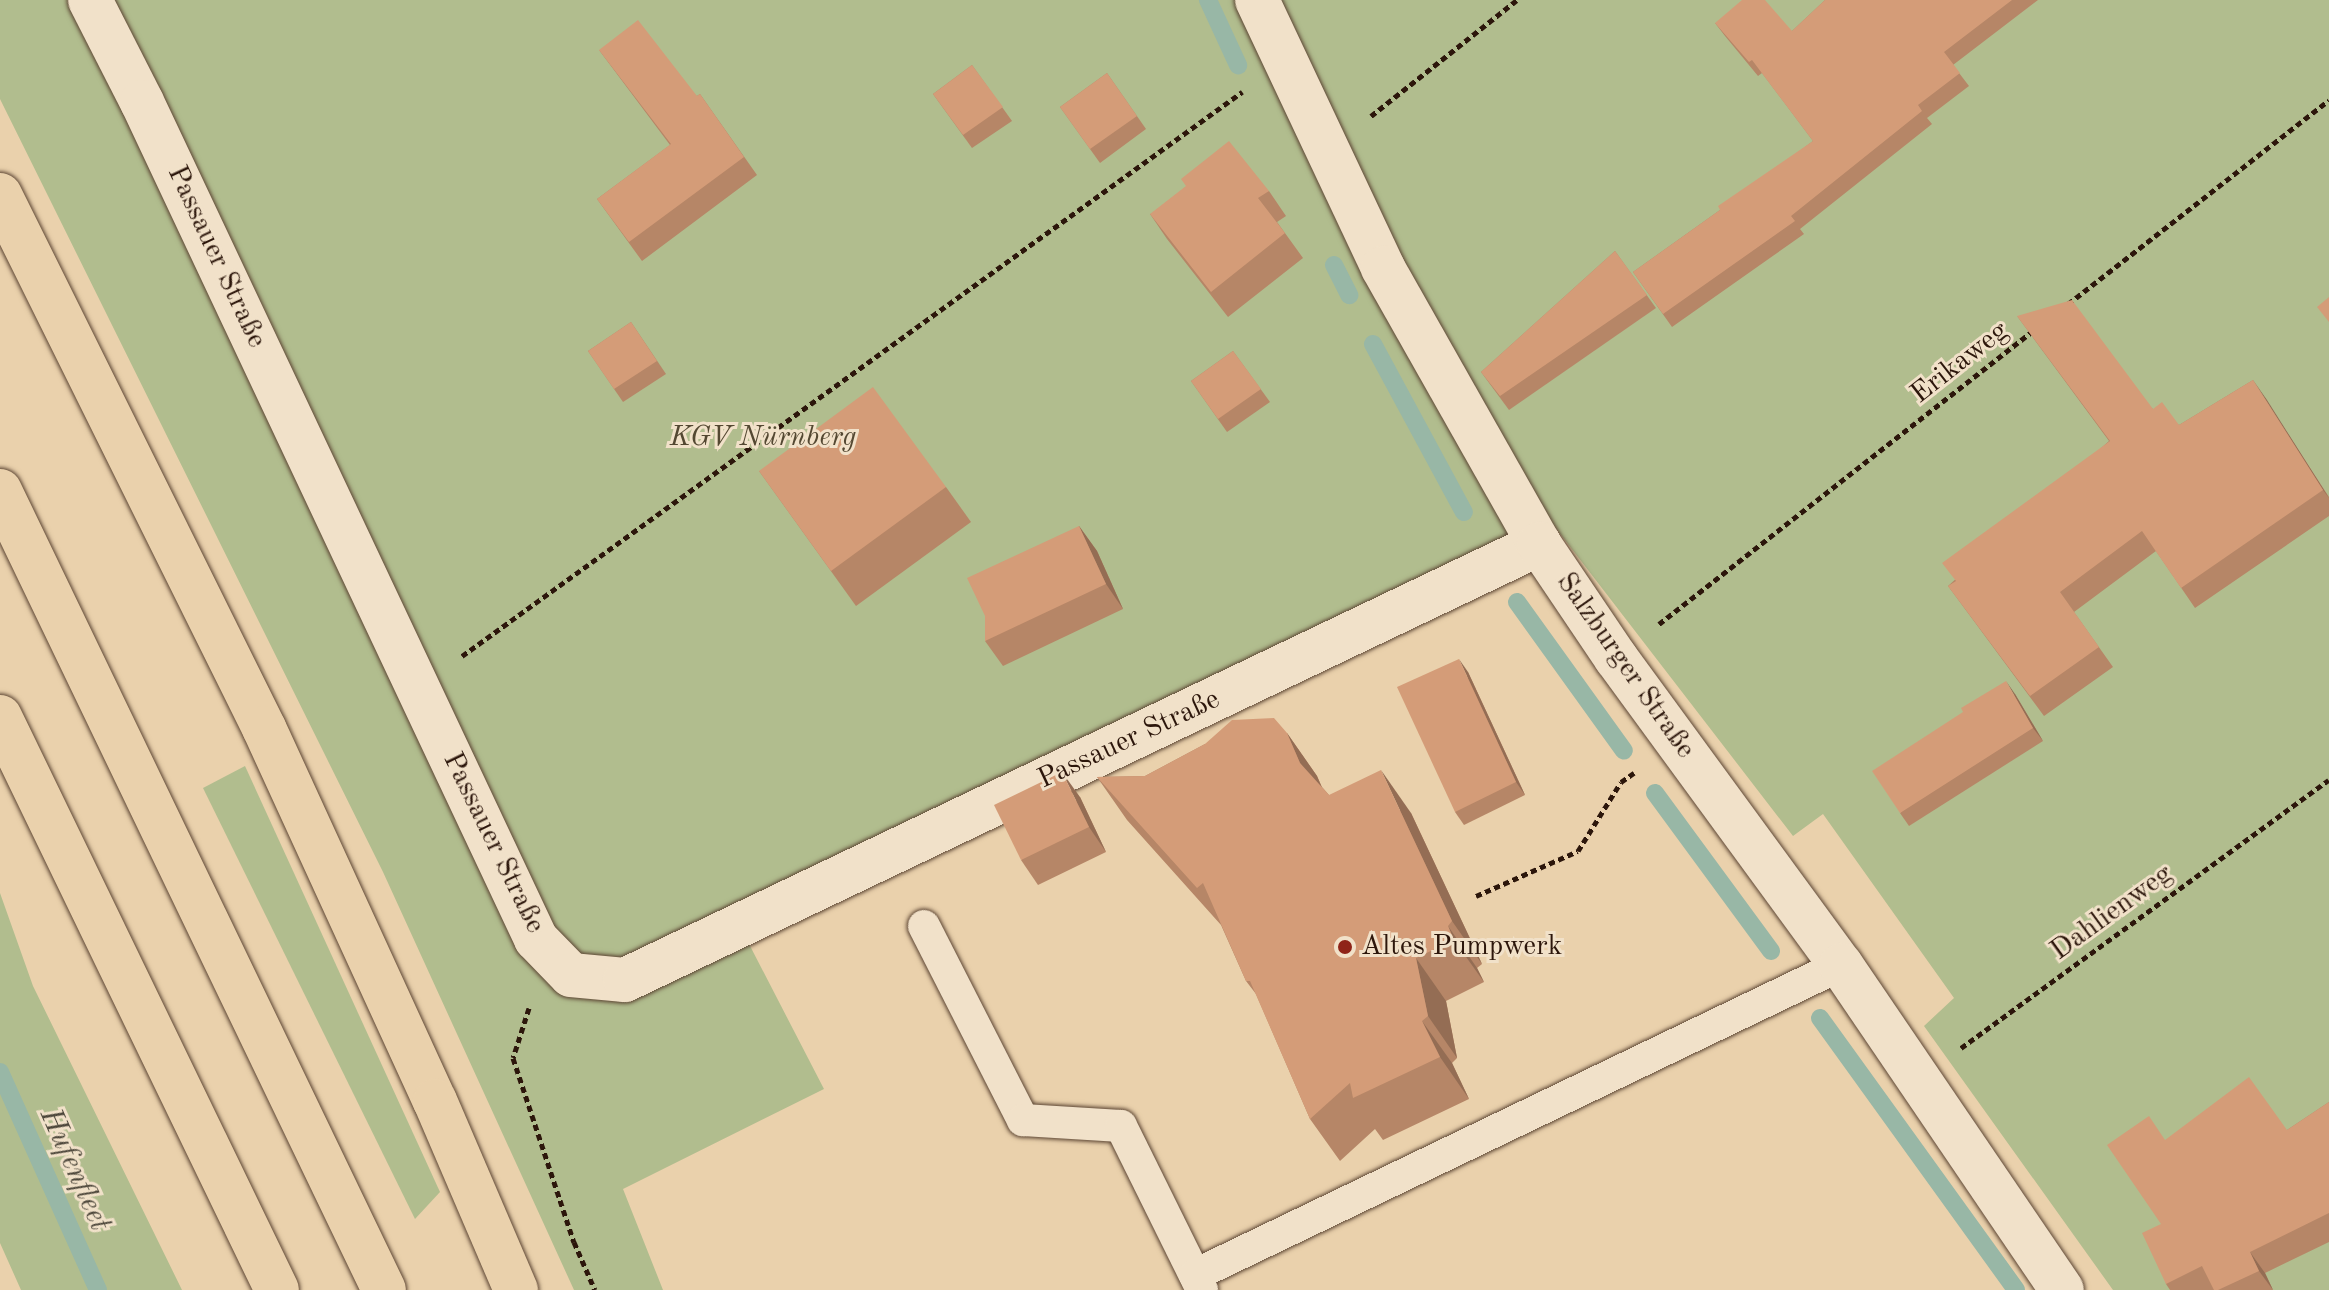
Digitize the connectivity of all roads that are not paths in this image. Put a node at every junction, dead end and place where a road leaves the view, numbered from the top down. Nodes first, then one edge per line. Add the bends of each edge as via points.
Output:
1 (90, 0) edge
2 (1257, 0) edge
3 (0, 195) edge
4 (0, 491) edge
5 (1539, 544) junction
6 (0, 717) edge
7 (924, 926) dead end
8 (1841, 965) junction
9 (1199, 1283) edge
10 (277, 1290) edge
11 (384, 1290) edge
12 (516, 1290) edge
13 (2062, 1290) edge

1 - 5 street, Passauer Straße via 536,939 571,975 625,980
2 - 5 street, Salzburger Straße via 1383,268
3 - 12 highway via 264,728 429,1086
4 - 11 highway
5 - 8 street, Salzburger Straße
6 - 10 highway
7 - 9 lane via 1023,1120 1121,1126
8 - 9 lane
8 - 13 street, Salzburger Straße

